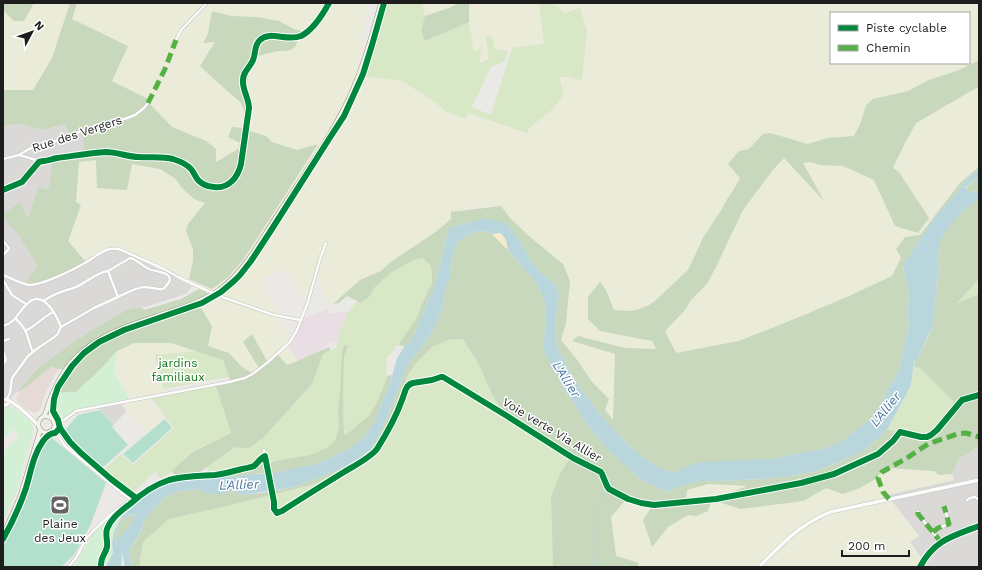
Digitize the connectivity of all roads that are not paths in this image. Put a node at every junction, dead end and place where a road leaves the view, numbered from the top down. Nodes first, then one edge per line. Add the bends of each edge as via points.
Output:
1 (207, 3) edge
2 (328, 3) edge
3 (380, 3) edge
4 (176, 40) dead end
5 (148, 103) dead end
6 (19, 155) junction
7 (3, 159) edge
8 (39, 162) junction
9 (3, 190) edge
10 (3, 241) edge
11 (326, 243) dead end
12 (3, 256) edge
13 (108, 271) junction
14 (3, 275) edge
15 (3, 280) edge
16 (214, 293) junction
17 (118, 297) junction
18 (44, 301) junction
19 (26, 304) junction
20 (53, 312) junction
21 (16, 319) junction
22 (300, 320) junction
23 (3, 326) edge
24 (61, 327) junction
25 (25, 331) junction
26 (9, 339) dead end
27 (3, 341) edge
28 (3, 351) edge
29 (33, 352) junction
30 (3, 364) edge
31 (50, 400) junction
32 (5, 402) edge
33 (26, 413) junction
34 (43, 417) junction
35 (51, 417) junction
36 (55, 423) junction
37 (39, 427) junction
38 (54, 428) junction
39 (47, 433) junction
40 (264, 450) dead end
41 (34, 453) junction
42 (266, 460) dead end
43 (979, 480) edge
44 (123, 494) junction
45 (135, 497) dead end
46 (132, 500) junction
47 (967, 500) dead end
48 (979, 500) edge
49 (127, 504) junction
50 (944, 506) dead end
51 (918, 512) dead end
52 (979, 526) edge
53 (933, 532) junction
54 (3, 535) edge
55 (941, 542) junction
56 (68, 567) edge
57 (759, 567) edge
58 (920, 567) edge

1 - 4 street via 181,30
2 - 8 street via 303,34 289,37 270,34 257,42 242,79 248,108 239,165 235,176 228,183 220,186 205,184 198,179 188,164 163,156 139,156 104,151 50,158
3 - 16 main road via 365,58 344,109 253,252 239,271
5 - 6 street, Rue des Vergers via 135,115 103,123 29,149
6 - 7 street, Rue des Vergers
6 - 8 street
8 - 9 street via 22,182
10 - 12 street via 9,248
11 - 22 street
13 - 17 street
13 - 17 street via 130,258 148,269 170,277 164,288 145,287
13 - 18 street via 54,294
14 - 16 street via 30,285 66,273 114,248
15 - 19 street via 10,293
16 - 22 street via 274,315
16 - 31 main road via 96,341 67,367
17 - 24 street
18 - 19 street via 33,300
18 - 20 street
19 - 21 street
20 - 24 street
20 - 25 street
21 - 23 street
21 - 25 street
22 - 36 street via 290,342 245,378 76,411
24 - 29 street via 53,338
25 - 29 street
26 - 27 street
28 - 30 street via 6,360
29 - 32 street via 12,378 10,393
31 - 34 main road
31 - 35 main road
32 - 33 street
33 - 34 street via 33,417
33 - 37 street
34 - 35 main road
34 - 37 main road via 38,422
35 - 36 main road
36 - 38 main road
37 - 39 main road
37 - 41 main road via 40,434
38 - 39 main road
38 - 44 street via 67,448
39 - 41 main road
40 - 42 street
41 - 54 main road via 20,497
43 - 57 street via 830,512 816,518 790,536
44 - 46 street
44 - 49 street
45 - 46 street
46 - 49 street
47 - 48 street via 975,497
49 - 56 street via 111,514 93,531
50 - 53 street via 949,524
51 - 53 street
52 - 55 street
53 - 55 street
55 - 58 street

